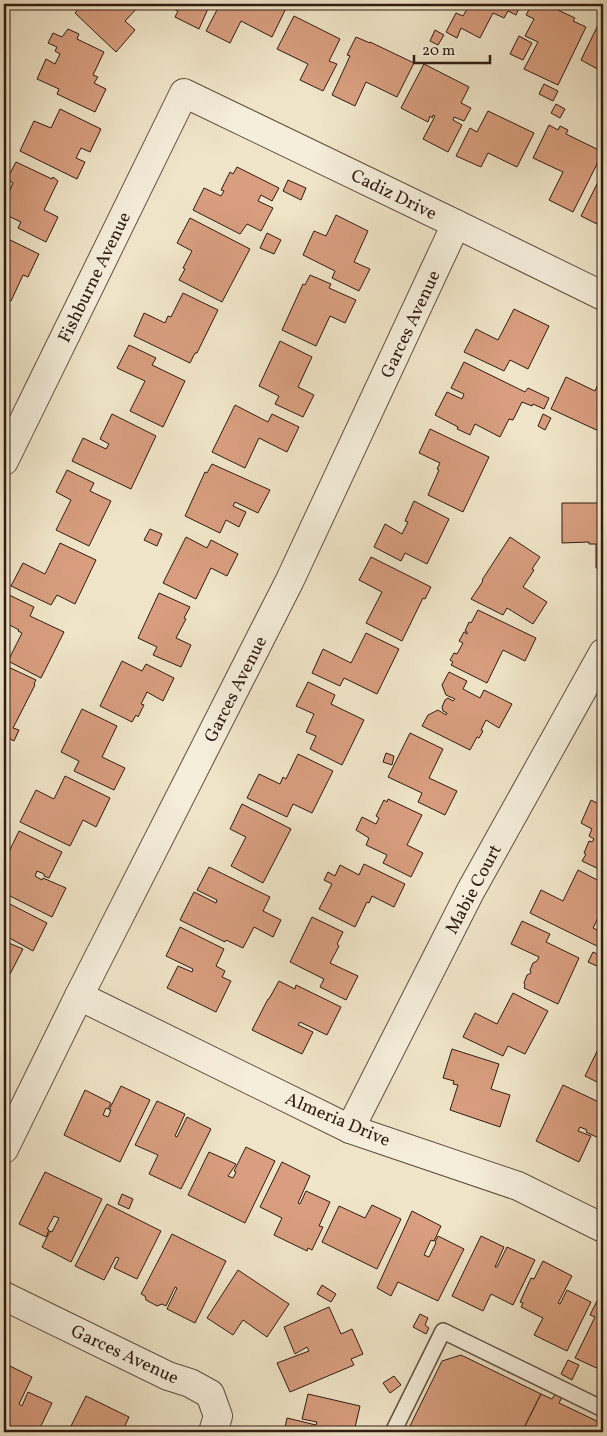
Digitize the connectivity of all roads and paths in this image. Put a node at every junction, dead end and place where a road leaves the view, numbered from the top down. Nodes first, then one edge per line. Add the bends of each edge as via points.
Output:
1 (184, 93) joint
2 (456, 224) junction
3 (603, 296) edge
4 (4, 461) edge
5 (603, 653) edge
6 (79, 996) junction
7 (350, 1128) junction
8 (4, 1149) edge
9 (603, 1228) edge
10 (4, 1296) edge
11 (603, 1409) edge
12 (213, 1432) edge
13 (393, 1432) edge

1 - 2 street, Cadiz Drive
1 - 4 street, Fishburne Avenue
2 - 3 street, Cadiz Drive
2 - 6 street, Garces Avenue via 290,580
5 - 7 street, Mabie Court via 470,892
6 - 7 street, Almeria Drive
6 - 8 street, Garces Avenue
7 - 9 street, Almeria Drive via 518,1186
10 - 12 street, Garces Avenue via 210,1394 218,1416
11 - 13 lane via 444,1331

